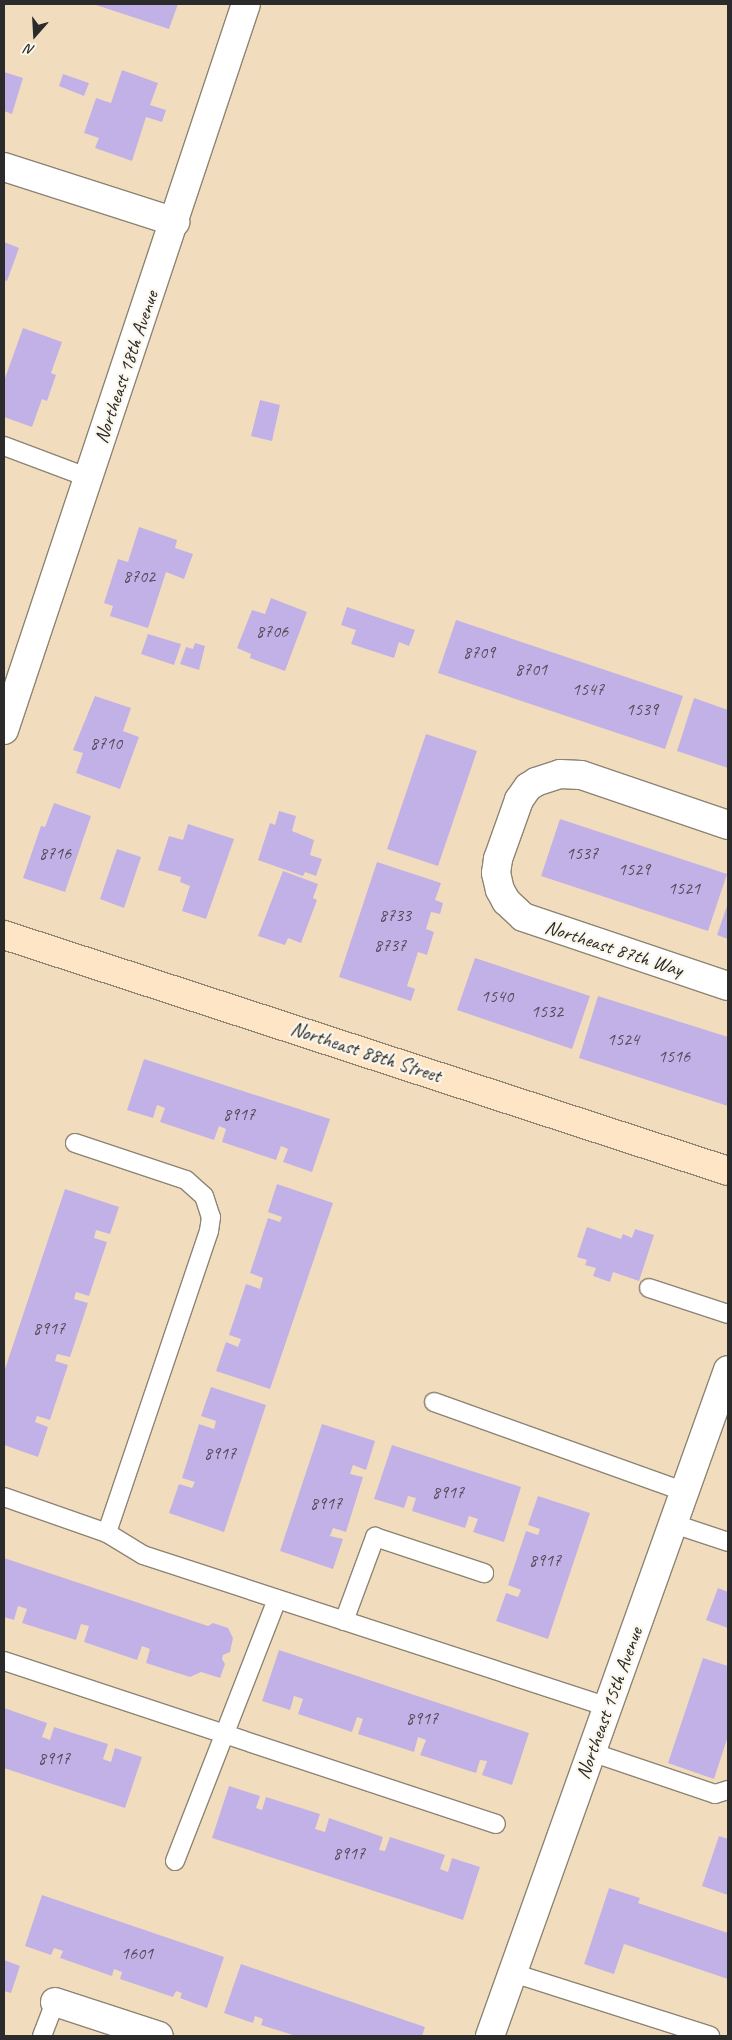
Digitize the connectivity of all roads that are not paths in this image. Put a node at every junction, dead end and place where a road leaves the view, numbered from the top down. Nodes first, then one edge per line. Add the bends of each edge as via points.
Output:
1 (246, 4) edge
2 (4, 167) edge
3 (175, 222) junction
4 (4, 446) edge
5 (89, 478) junction
6 (4, 730) edge
7 (728, 825) edge
8 (4, 934) edge
9 (728, 986) edge
10 (75, 1143) dead end
11 (728, 1171) edge
12 (649, 1288) dead end
13 (728, 1314) edge
14 (728, 1370) edge
15 (434, 1402) dead end
16 (685, 1492) junction
17 (4, 1497) edge
18 (674, 1524) junction
19 (107, 1533) junction
20 (728, 1542) edge
21 (484, 1573) dead end
22 (277, 1599) junction
23 (344, 1621) junction
24 (4, 1661) edge
25 (607, 1707) junction
26 (224, 1734) junction
27 (591, 1752) junction
28 (728, 1790) edge
29 (496, 1824) dead end
30 (175, 1861) dead end
31 (513, 1973) junction
32 (55, 2002) joint
33 (42, 2036) edge
34 (158, 2036) edge
35 (490, 2036) edge
36 (710, 2036) edge

1 - 3 street, Northeast 18th Avenue
2 - 3 street
3 - 5 street, Northeast 18th Avenue
4 - 5 lane
5 - 6 street, Northeast 18th Avenue
7 - 9 street, Northeast 87th Way via 581,775 545,777 528,787 519,800 496,873 506,901 528,919
8 - 11 street, Northeast 88th Street
10 - 19 lane via 186,1180 204,1196 211,1217
12 - 13 lane
14 - 16 street, Northeast 15th Avenue
15 - 16 lane
16 - 18 street, Northeast 15th Avenue
17 - 19 lane
18 - 20 lane
18 - 25 street, Northeast 15th Avenue
19 - 22 lane via 143,1556
21 - 23 lane via 375,1537
22 - 23 lane
22 - 26 lane
23 - 25 lane
24 - 26 lane
25 - 27 street, Northeast 15th Avenue
26 - 29 lane
26 - 30 lane
27 - 28 lane via 714,1794
27 - 31 street, Northeast 15th Avenue
31 - 35 street, Northeast 15th Avenue
31 - 36 lane
32 - 33 lane
32 - 34 street

